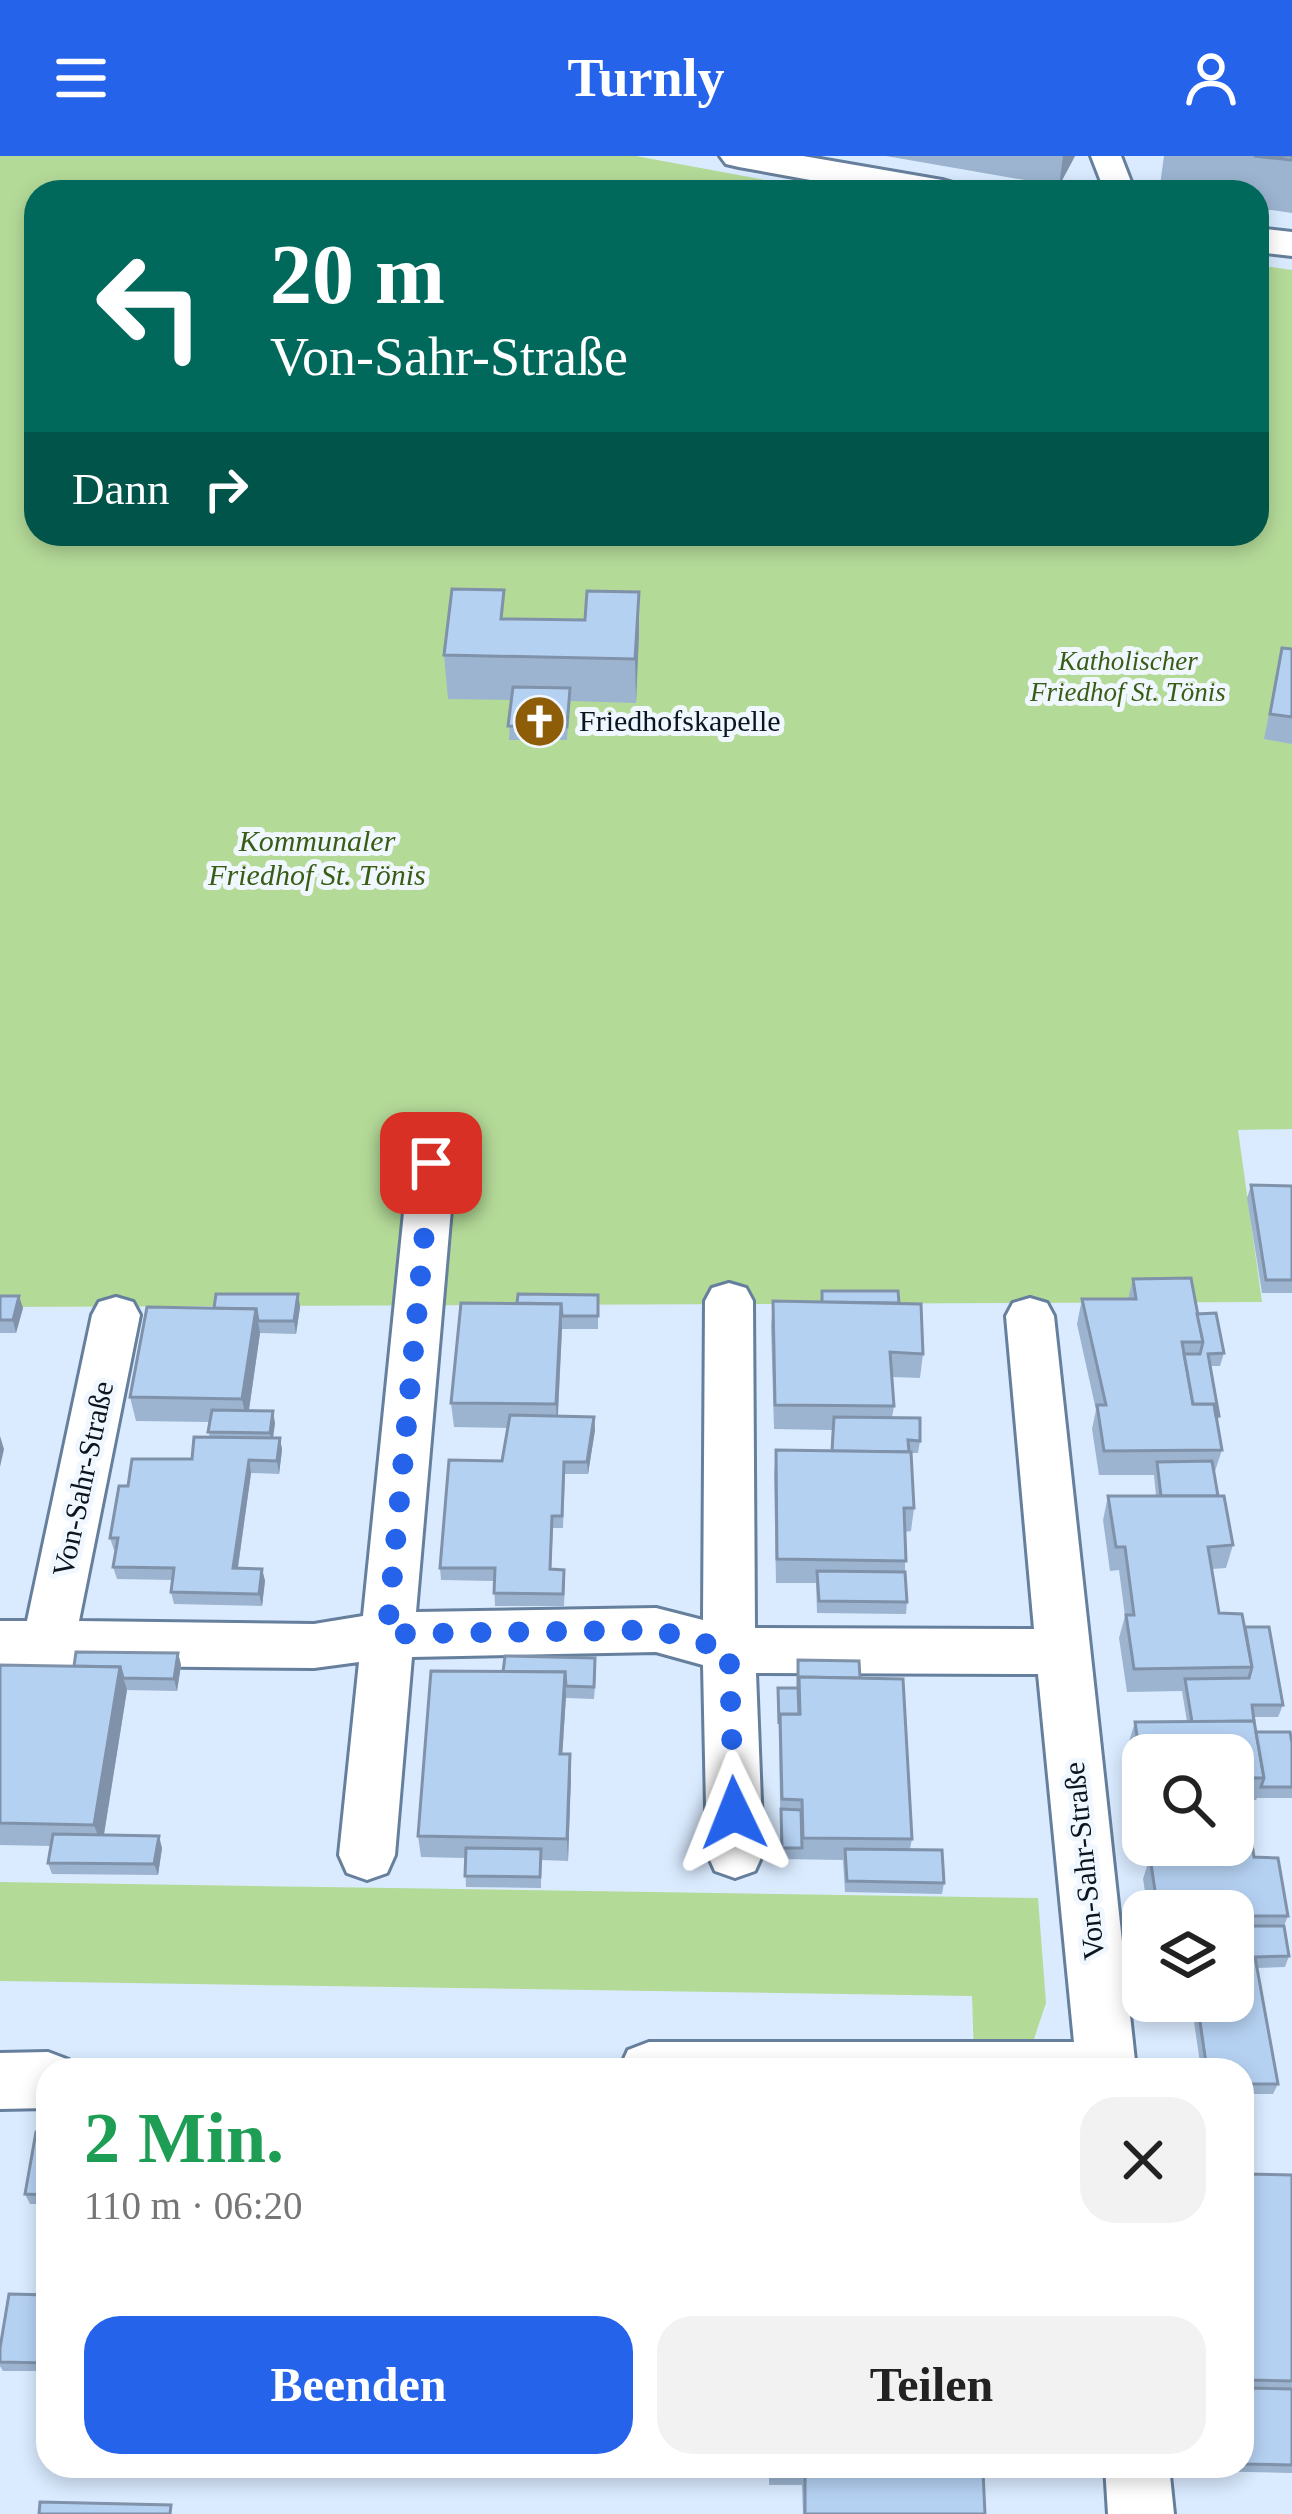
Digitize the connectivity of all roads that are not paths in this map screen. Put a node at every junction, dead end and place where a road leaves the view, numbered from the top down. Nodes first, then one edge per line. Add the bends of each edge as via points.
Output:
1 (739, 156) edge
2 (874, 180) edge
3 (431, 1163) dead end
4 (729, 1300) dead end
5 (116, 1315) dead end
6 (1030, 1316) dead end
7 (387, 1634) junction
8 (25, 1642) edge
9 (729, 1650) junction
10 (1062, 1652) junction
11 (735, 1853) dead end
12 (367, 1855) dead end
13 (1105, 2058) edge
14 (36, 2080) edge
15 (0, 2081) edge
16 (1138, 2478) edge
17 (1141, 2514) edge

1 - 2 street
3 - 7 street
4 - 9 street
5 - 8 street, Von-Sahr-Straße
6 - 10 street, Von-Sahr-Straße
7 - 8 street, Von-Sahr-Straße via 314,1646
7 - 9 street, Von-Sahr-Straße via 656,1630
7 - 12 street
9 - 10 street, Von-Sahr-Straße
9 - 11 street
10 - 13 street, Von-Sahr-Straße
14 - 15 street
16 - 17 street

